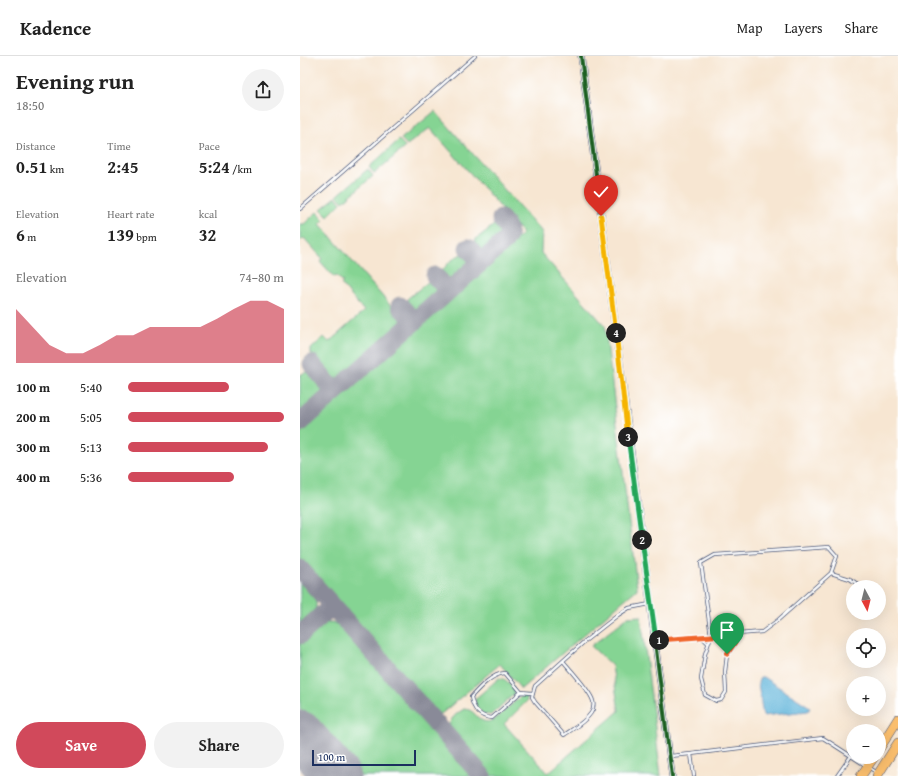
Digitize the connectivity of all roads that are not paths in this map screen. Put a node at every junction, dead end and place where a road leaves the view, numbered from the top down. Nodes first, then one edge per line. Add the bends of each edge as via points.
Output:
1 (475, 56) edge
2 (581, 56) edge
3 (300, 209) edge
4 (831, 573) junction
5 (852, 580) edge
6 (651, 604) junction
7 (739, 634) junction
8 (710, 636) junction
9 (702, 637) junction
10 (656, 640) junction
11 (708, 643) junction
12 (563, 661) junction
13 (521, 692) junction
14 (532, 693) junction
15 (898, 719) edge
16 (886, 738) edge
17 (898, 743) edge
18 (846, 753) edge
19 (691, 754) junction
20 (670, 756) junction
21 (846, 763) edge
22 (863, 764) edge
23 (869, 764) edge
24 (867, 767) junction
25 (878, 775) edge
26 (672, 776) edge
27 (694, 776) edge
28 (837, 776) edge
29 (861, 776) edge

1 - 3 lane
2 - 6 street
4 - 5 lane
4 - 7 lane via 762,632
4 - 8 lane via 837,556 829,547 715,555 701,563
6 - 10 street
6 - 12 lane via 635,606 624,611
7 - 8 lane
7 - 11 lane via 727,654 726,692 721,700 716,701 705,694 701,680
8 - 9 lane
8 - 11 lane
9 - 10 lane
9 - 11 lane
10 - 20 street
12 - 14 lane via 535,686
12 - 14 lane via 593,701 592,710 587,718 564,735 535,702
13 - 13 lane via 492,718 481,715 472,705 471,697 498,673 505,673
13 - 14 lane
15 - 16 main road
17 - 25 main road
18 - 19 lane via 823,738
19 - 20 lane
19 - 27 lane
20 - 26 street
21 - 28 lane
22 - 24 lane
23 - 24 main road
24 - 25 lane
24 - 29 main road

